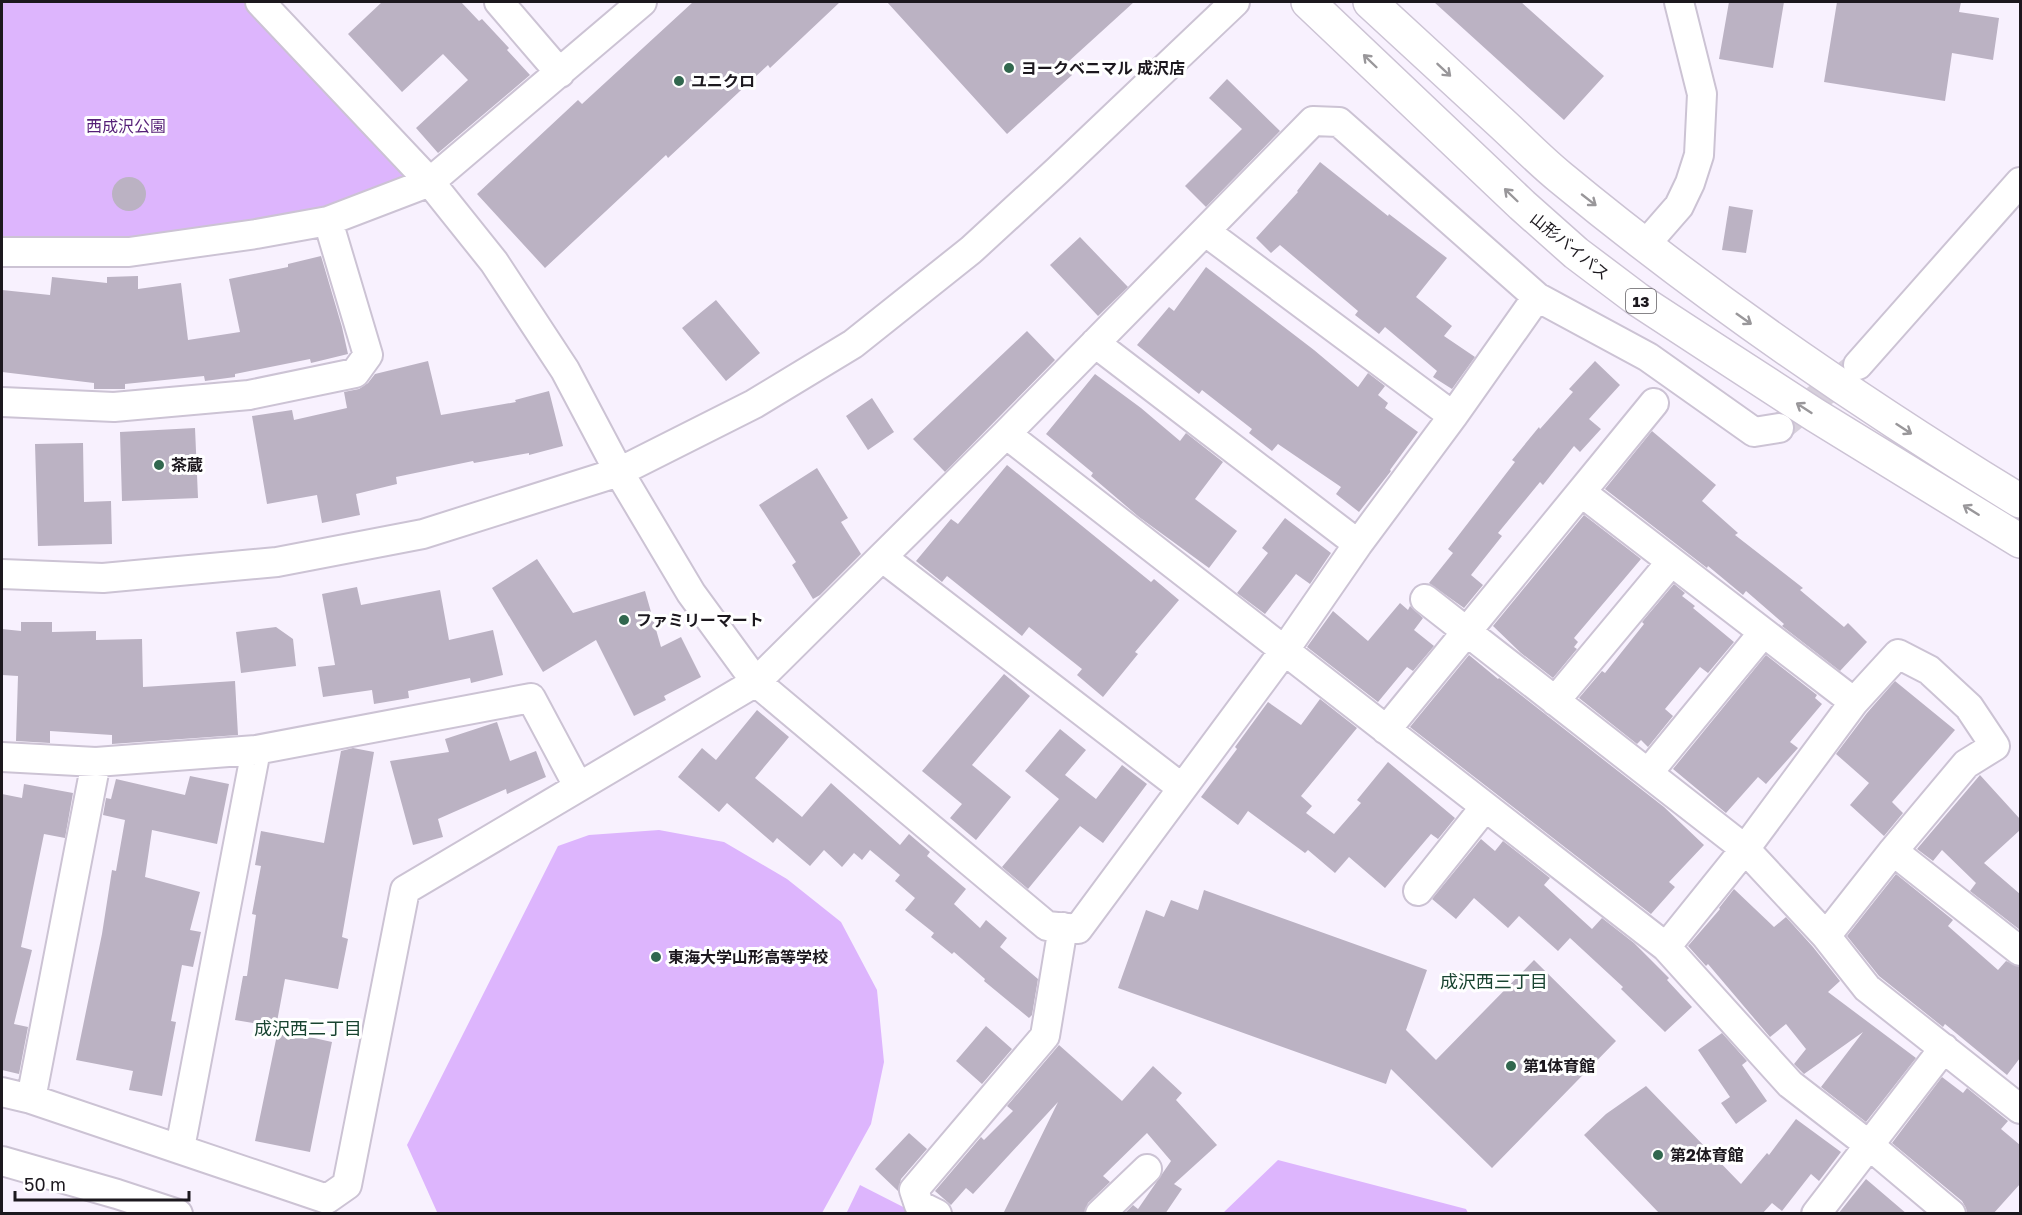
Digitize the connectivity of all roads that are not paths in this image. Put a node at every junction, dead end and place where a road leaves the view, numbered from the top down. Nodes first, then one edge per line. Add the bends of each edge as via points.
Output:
1 (260, 2) edge
2 (499, 2) edge
3 (642, 2) edge
4 (1235, 2) edge
5 (1308, 2) edge
6 (1370, 2) edge
7 (1679, 2) edge
8 (560, 73) junction
9 (430, 182) junction
10 (2020, 183) edge
11 (328, 221) junction
12 (1206, 232) junction
13 (1645, 245) junction
14 (2, 252) edge
15 (1537, 297) junction
16 (1095, 343) junction
17 (1858, 365) tunnel mouth
18 (2, 402) edge
19 (1654, 403) dead end
20 (1453, 416) junction
21 (1779, 428) tunnel mouth
22 (1006, 434) junction
23 (619, 472) junction
24 (1581, 492) junction
25 (2020, 501) edge
26 (2020, 541) edge
27 (1358, 544) junction
28 (883, 558) junction
29 (1671, 562) junction
30 (2, 574) edge
31 (1425, 598) dead end
32 (1467, 632) junction
33 (1763, 633) junction
34 (1284, 651) junction
35 (756, 682) junction
36 (1555, 701) junction
37 (1854, 702) junction
38 (1386, 730) junction
39 (256, 750) junction
40 (2, 757) edge
41 (96, 762) junction
42 (1648, 773) junction
43 (578, 786) junction
44 (1182, 788) junction
45 (1485, 807) junction
46 (1745, 849) junction
47 (1893, 851) junction
48 (1418, 891) dead end
49 (1063, 927) junction
50 (1826, 936) junction
51 (1666, 947) junction
52 (2020, 951) edge
53 (1944, 1048) junction
54 (2, 1092) edge
55 (31, 1100) junction
56 (2020, 1109) edge
57 (1869, 1145) junction
58 (180, 1148) junction
59 (2, 1161) edge
60 (1147, 1169) dead end
61 (328, 1206) edge
62 (164, 1211) edge
63 (937, 1214) edge
64 (1100, 1214) edge
65 (1816, 1214) edge
66 (1951, 1214) edge

1 - 9 street
2 - 8 street
3 - 8 street
4 - 23 street via 971,250 853,344 754,404
26 -> 5 highway, 山形バイパス / 13 via 1805,408 1637,299 1584,259 1521,206
6 -> 13 highway via 1558,176
7 - 13 street via 1702,94 1699,155 1679,206
8 - 9 street
9 - 11 street
9 - 23 street via 494,262 565,370
10 - 17 street
11 - 14 street via 129,252
11 - 18 street via 368,355 355,373 249,395 114,407
12 - 15 street via 1313,121 1339,122
12 - 16 street
12 - 20 street
13 -> 25 highway via 1830,380
15 - 20 street
15 - 21 street via 1648,357 1754,432
16 - 22 street
16 - 27 street
19 - 24 street
20 - 27 street
22 - 28 street
22 - 34 street
23 - 30 street via 423,534 277,562 103,578
23 - 35 street via 690,593
24 - 29 street
24 - 32 street
27 - 34 street
28 - 35 street
28 - 44 street
29 - 33 street
29 - 36 street
31 - 32 street
32 - 36 street
32 - 38 street
33 - 37 street
33 - 42 street
34 - 38 street
34 - 44 street
35 - 43 street
35 - 49 street via 1047,926
36 - 42 street
37 - 46 street
37 - 47 street via 1898,654 1929,670 1969,707 1995,746 1966,764
38 - 45 street
39 - 41 street
39 - 43 street via 531,698
39 - 58 street
40 - 41 street
41 - 55 street
42 - 46 street
43 - 61 street via 405,890 347,1185
44 - 49 street via 1078,929
45 - 48 street
45 - 51 street
46 - 50 street
46 - 51 street
47 - 50 street
47 - 52 street
49 - 63 street via 1045,1036 914,1190 919,1204
50 - 53 street via 1867,988
51 - 57 street via 1790,1084
53 - 56 street
53 - 57 street
54 - 55 street
55 - 58 street
57 - 65 street
57 - 66 street
58 - 61 street
59 - 62 street
60 - 64 street

